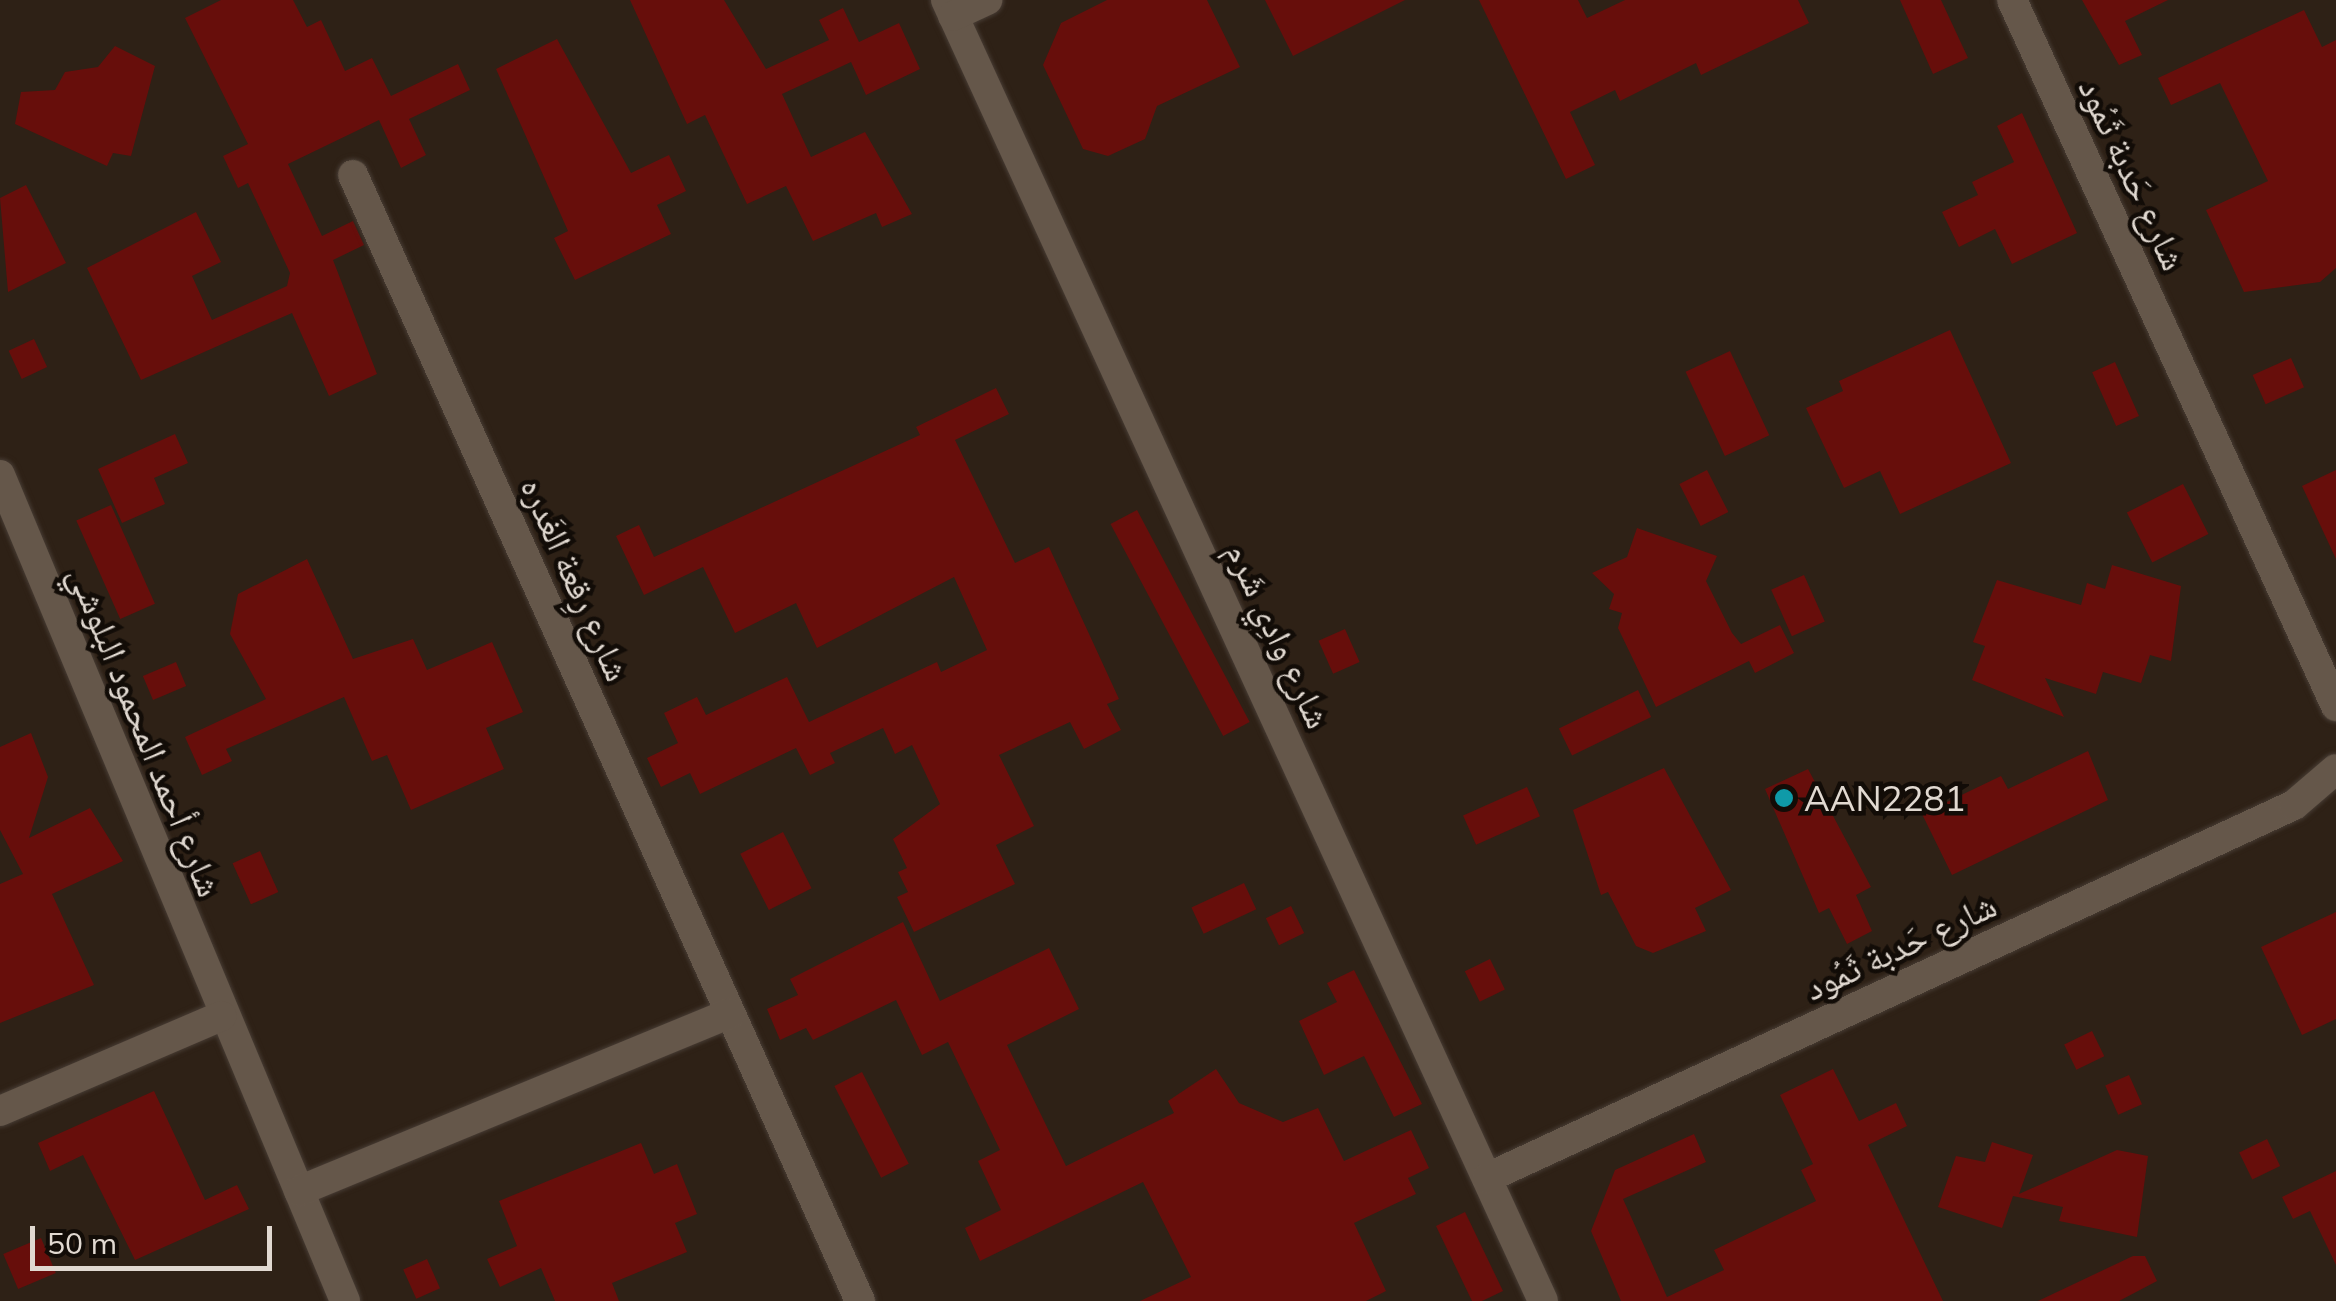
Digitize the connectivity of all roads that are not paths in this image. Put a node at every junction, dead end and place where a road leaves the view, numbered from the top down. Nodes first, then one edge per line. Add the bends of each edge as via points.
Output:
1 (988, 0) edge
2 (2012, 0) edge
3 (949, 8) edge
4 (353, 175) dead end
5 (0, 475) edge
6 (2336, 706) edge
7 (2336, 769) edge
8 (730, 1013) junction
9 (222, 1016) junction
10 (0, 1111) edge
11 (1488, 1178) junction
12 (299, 1191) junction
13 (345, 1301) edge
14 (860, 1301) edge
15 (1544, 1301) edge

1 - 3 street
2 - 6 street, شارع حَدبة ثَمُود
3 - 11 street, شارع وادِي شَرم
4 - 8 street, شارع رِقعة الغَدره
5 - 9 street, شارع أحمد المحمود البلوشي
7 - 11 street, شارع حَدبة ثَمُود via 2294,805
8 - 12 street
8 - 14 street, شارع رِقعة الغَدره
9 - 10 street
9 - 12 street, شارع أحمد المحمود البلوشي
11 - 15 street, شارع وادِي شَرم
12 - 13 street, شارع أحمد المحمود البلوشي

